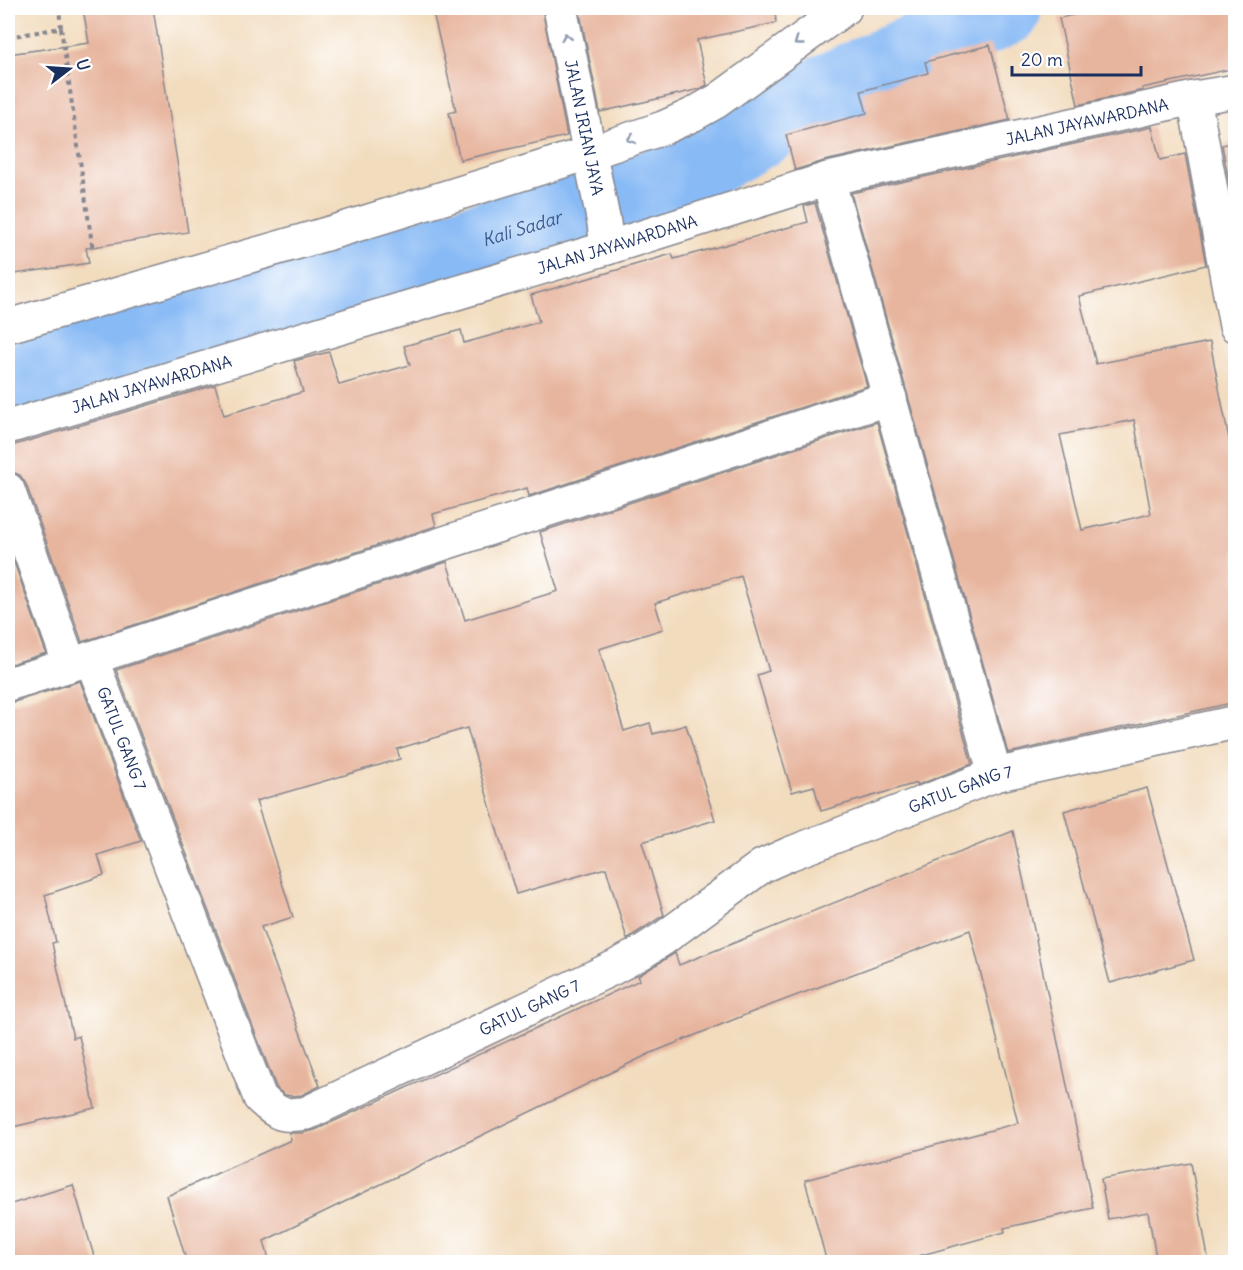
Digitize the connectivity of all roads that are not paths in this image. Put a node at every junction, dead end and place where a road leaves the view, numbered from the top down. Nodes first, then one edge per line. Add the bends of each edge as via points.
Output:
1 (560, 8) edge
2 (845, 8) edge
3 (1236, 90) edge
4 (1194, 98) junction
5 (591, 165) junction
6 (828, 179) junction
7 (606, 236) junction
8 (8, 326) edge
9 (1236, 326) edge
10 (890, 398) junction
11 (8, 427) edge
12 (8, 490) edge
13 (80, 661) junction
14 (8, 684) edge
15 (1236, 722) edge
16 (995, 775) junction

5 -> 1 street, JALAN IRIAN JAYA
2 -> 5 street via 717,101
3 - 4 street, JALAN JAYAWARDANA
4 - 6 street, JALAN JAYAWARDANA
4 - 9 street
5 - 7 street, JALAN IRIAN JAYA
5 - 8 street via 340,230
6 - 7 street, JALAN JAYAWARDANA
6 - 10 street
7 - 11 street, JALAN JAYAWARDANA
10 - 13 street
10 - 16 street
12 - 13 street
13 - 14 street
13 - 16 street, GATUL GANG 7 via 260,1098 274,1111 291,1116 307,1113 613,968 664,938 762,866
15 - 16 street, GATUL GANG 7

